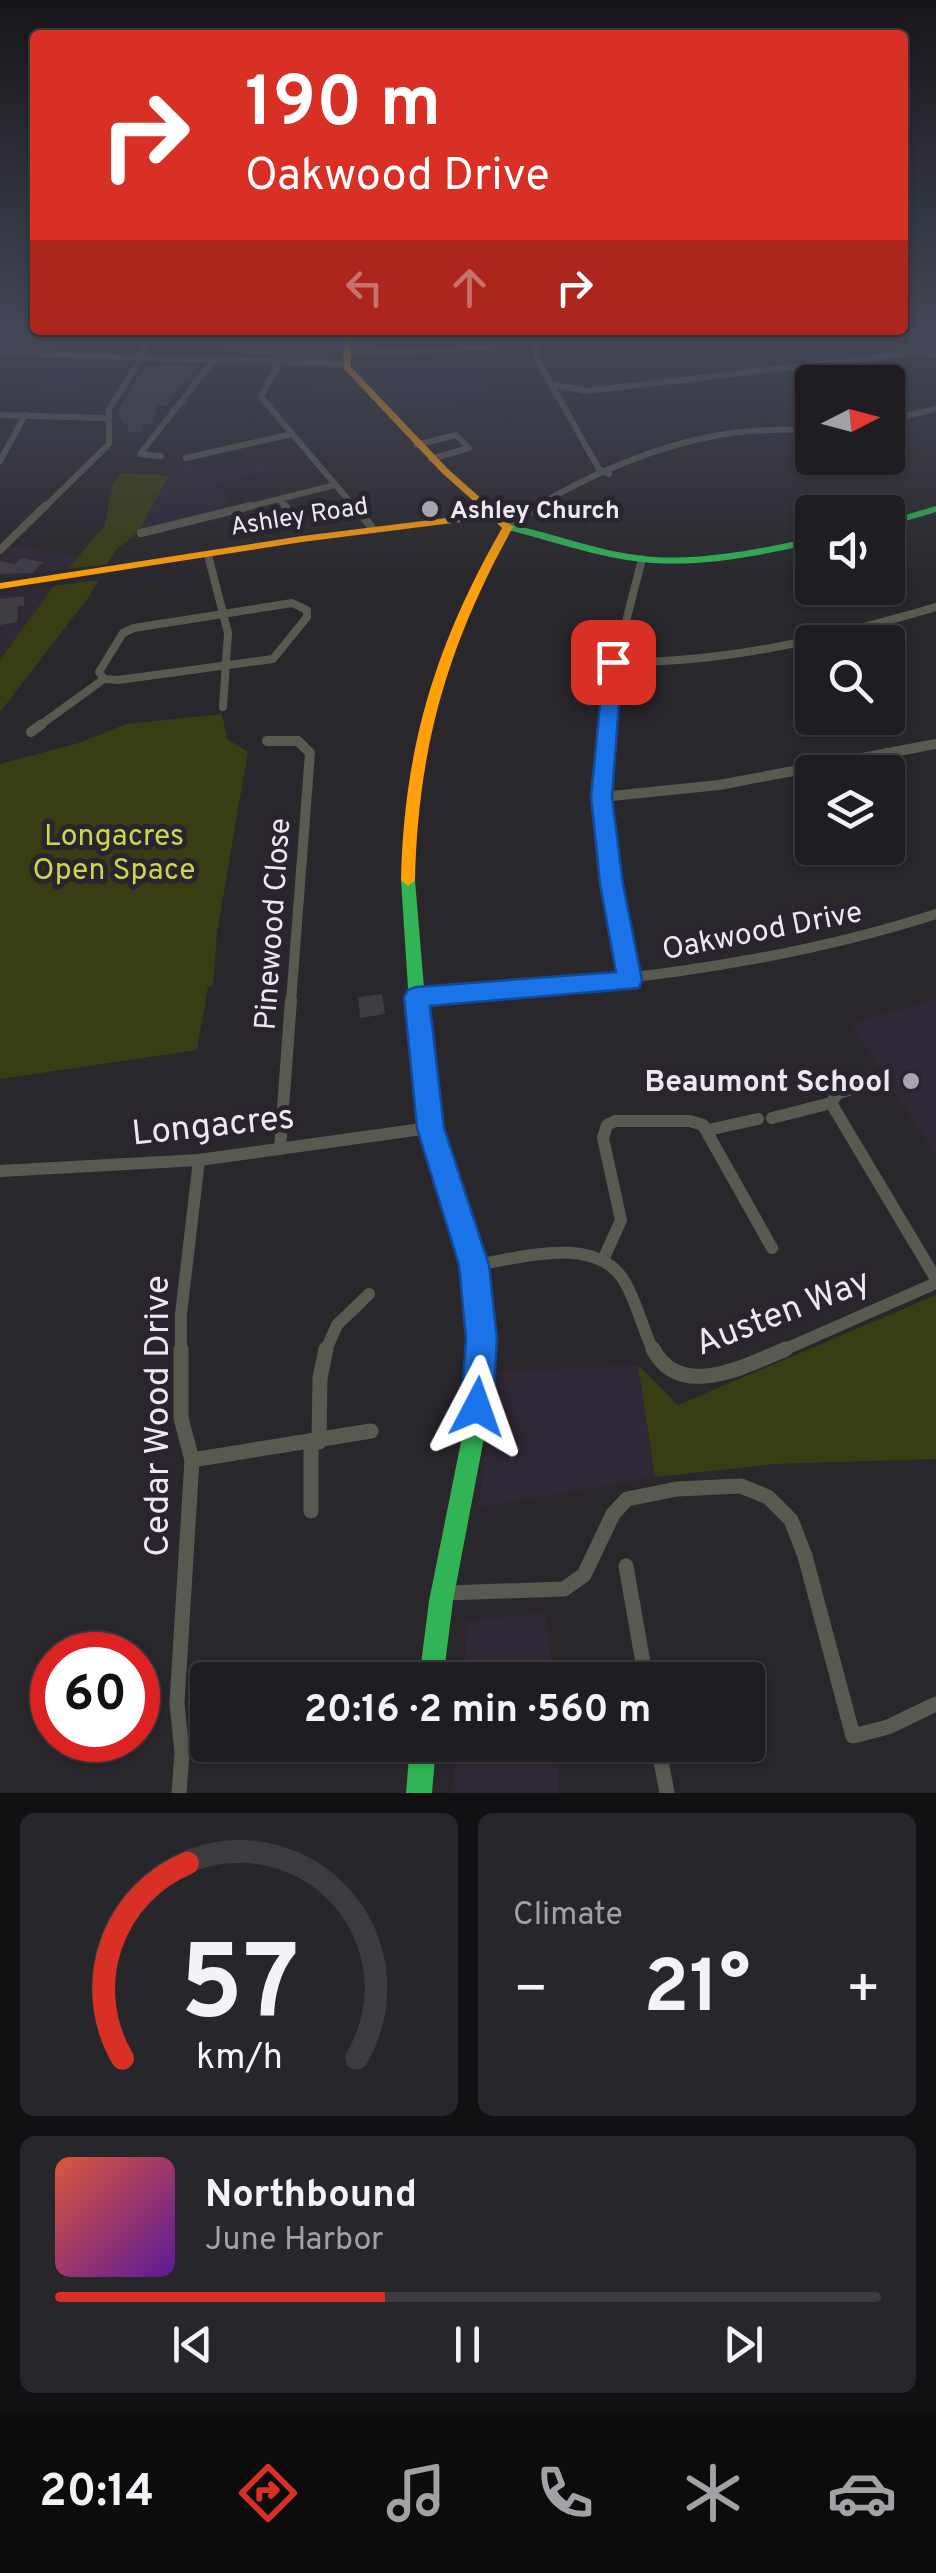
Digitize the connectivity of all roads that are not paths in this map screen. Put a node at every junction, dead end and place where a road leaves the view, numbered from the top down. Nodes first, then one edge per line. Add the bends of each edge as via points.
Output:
1 (106, 418) edge
2 (24, 419) edge
3 (168, 419) edge
4 (279, 419) edge
5 (393, 419) edge
6 (572, 419) edge
7 (795, 431) edge
8 (292, 434) junction
9 (416, 446) junction
10 (161, 456) dead end
11 (186, 458) dead end
12 (431, 459) junction
13 (0, 461) edge
14 (609, 474) junction
15 (335, 485) junction
16 (279, 499) junction
17 (530, 512) junction
18 (933, 512) edge
19 (290, 514) dead end
20 (490, 516) junction
21 (905, 519) edge
22 (516, 528) junction
23 (373, 529) junction
24 (141, 533) dead end
25 (795, 544) edge
26 (0, 550) edge
27 (208, 555) junction
28 (642, 558) junction
29 (0, 586) edge
30 (936, 607) edge
31 (224, 612) junction
32 (613, 662) junction
33 (226, 668) junction
34 (104, 679) junction
35 (223, 707) dead end
36 (31, 732) dead end
37 (267, 742) dead end
38 (936, 744) edge
39 (602, 797) junction
40 (936, 914) edge
41 (630, 980) junction
42 (416, 997) junction
43 (877, 1082) dead end
44 (831, 1103) junction
45 (430, 1128) junction
46 (708, 1130) junction
47 (280, 1149) junction
48 (198, 1160) junction
49 (0, 1171) edge
50 (772, 1248) dead end
51 (603, 1260) junction
52 (474, 1265) junction
53 (936, 1281) edge
54 (369, 1294) dead end
55 (371, 1431) dead end
56 (315, 1442) junction
57 (192, 1460) junction
58 (311, 1511) dead end
59 (626, 1566) dead end
60 (442, 1594) junction
61 (433, 1662) edge
62 (643, 1662) edge
63 (936, 1704) edge
64 (422, 1762) edge
65 (661, 1762) edge
66 (179, 1793) edge
67 (419, 1793) edge
68 (666, 1793) edge

1 - 26 street via 109,444
2 - 13 street
3 - 10 street via 140,454
4 - 8 street
5 - 9 main road
6 - 14 street via 599,469
7 - 14 street via 706,437
8 - 11 street
8 - 15 street
9 - 12 main road
9 - 12 street via 456,435 469,448
12 - 20 main road
14 - 17 street
15 - 16 street
15 - 23 street
16 - 19 street
16 - 24 street
17 - 22 street
17 - 22 street
18 - 21 main road
20 - 22 main road
20 - 23 main road, Ashley Road
22 - 28 main road
22 - 42 main road via 468,598 439,677 414,780 408,876
23 - 27 main road, Ashley Road
25 - 28 main road via 706,559
27 - 29 main road, Ashley Road
27 - 31 street
28 - 32 street
30 - 32 street via 746,655
31 - 33 street
31 - 33 street via 292,603 307,617 273,659
31 - 34 street via 123,633 100,667
32 - 39 street
33 - 34 street
33 - 35 street
34 - 36 street
37 - 47 street, Pinewood Close via 297,740 310,752
38 - 39 street via 719,785
39 - 41 street
40 - 41 street, Oakwood Drive via 786,955
41 - 42 street, Oakwood Drive
42 - 45 main road
43 - 44 street via 838,1093
44 - 46 street
44 - 53 street
45 - 47 street, Longacres
45 - 52 main road
46 - 50 street
46 - 51 street via 690,1121 607,1125 603,1138 621,1220
47 - 48 street, Longacres
48 - 49 street, Longacres
48 - 57 street, Cedar Wood Drive via 181,1314 181,1418
51 - 52 street via 584,1255
51 - 53 street, Austen Way via 623,1283 662,1361 694,1379 737,1368
52 - 60 main road via 481,1339 477,1407
54 - 56 street via 332,1328
55 - 56 street
56 - 57 street
56 - 58 street
57 - 66 street, Cedar Wood Drive
59 - 62 street
60 - 61 main road
60 - 63 street via 564,1589 584,1574 627,1499 741,1486 768,1496 790,1520 853,1736
64 - 67 main road
65 - 68 street

